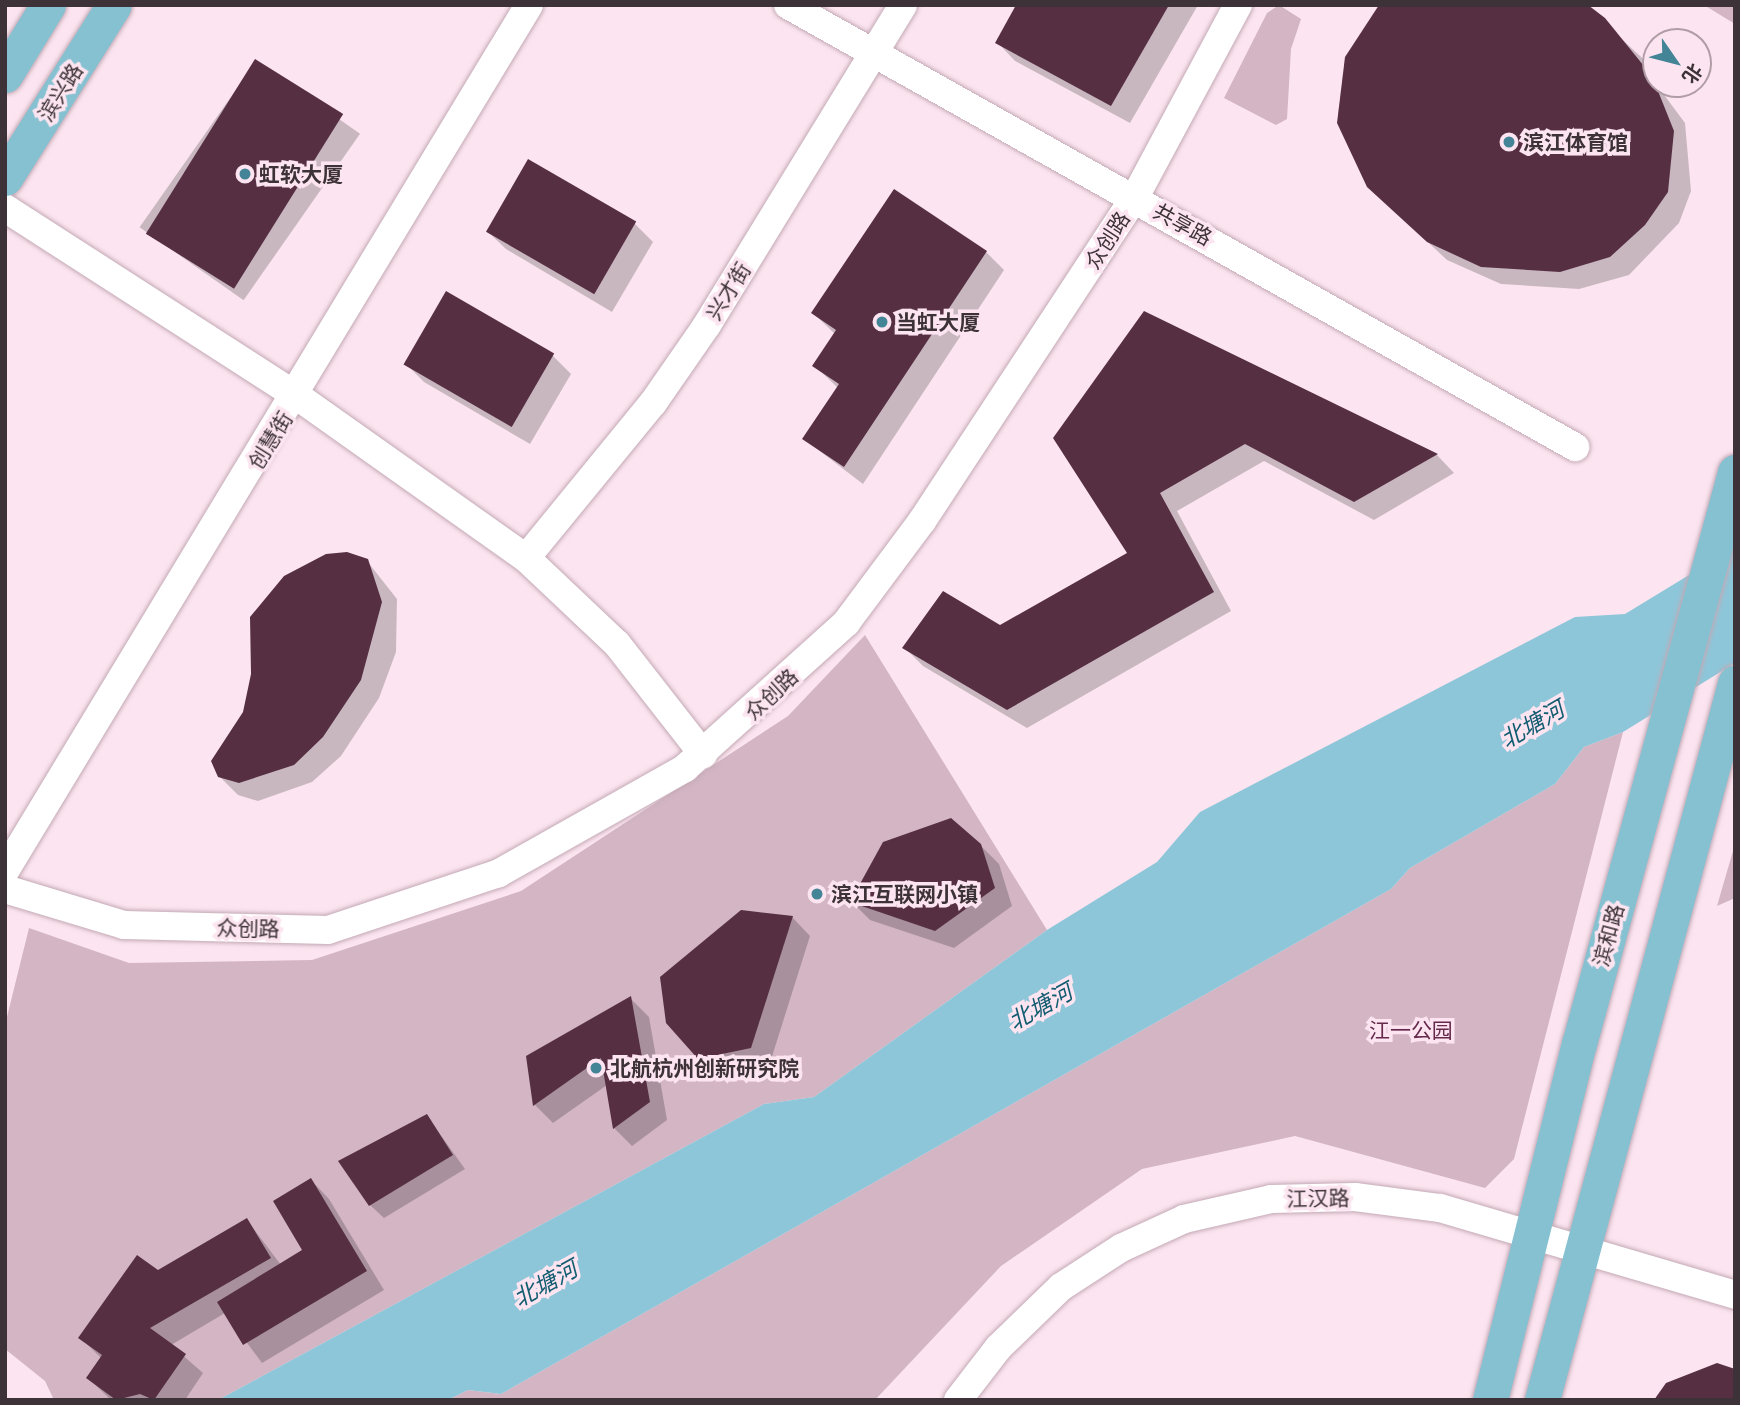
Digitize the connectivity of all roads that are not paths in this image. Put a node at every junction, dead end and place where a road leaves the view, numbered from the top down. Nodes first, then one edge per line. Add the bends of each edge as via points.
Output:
1 (48, 5) edge
2 (114, 5) edge
3 (528, 5) edge
4 (788, 5) edge
5 (904, 5) edge
6 (1238, 5) edge
7 (874, 56) junction
8 (5, 75) edge
9 (5, 178) edge
10 (1135, 197) junction
11 (5, 208) edge
12 (297, 396) junction
13 (1575, 447) dead end
14 (1735, 472) edge
15 (526, 558) junction
16 (1735, 683) edge
17 (703, 754) junction
18 (5, 871) edge
19 (5, 889) edge
20 (1531, 1237) junction
21 (1585, 1253) junction
22 (1735, 1295) edge
23 (958, 1400) edge
24 (1490, 1400) edge
25 (1542, 1400) edge

1 - 8 main road
2 - 9 main road, 滨兴路
3 - 12 street, 创慧街
4 - 7 street, 共享路
5 - 7 street, 兴才街
6 - 10 street, 众创路
7 - 10 street, 共享路
7 - 15 street, 兴才街 via 653,404
10 - 13 street, 共享路
10 - 17 street, 众创路 via 1026,368 846,623
11 - 12 street
12 - 15 street
12 - 18 street, 创慧街
14 - 20 main road, 滨和路 via 1578,1044
15 - 17 street via 617,644
16 - 21 main road via 1629,1062
17 - 19 street, 众创路 via 499,873 328,930 124,925
20 - 21 street, 江汉路
20 - 23 street, 江汉路 via 1440,1208 1355,1197 1271,1199 1184,1219 1121,1248 1061,1287 998,1348
20 - 24 main road, 滨和路
21 - 22 street, 江汉路
21 - 25 main road

